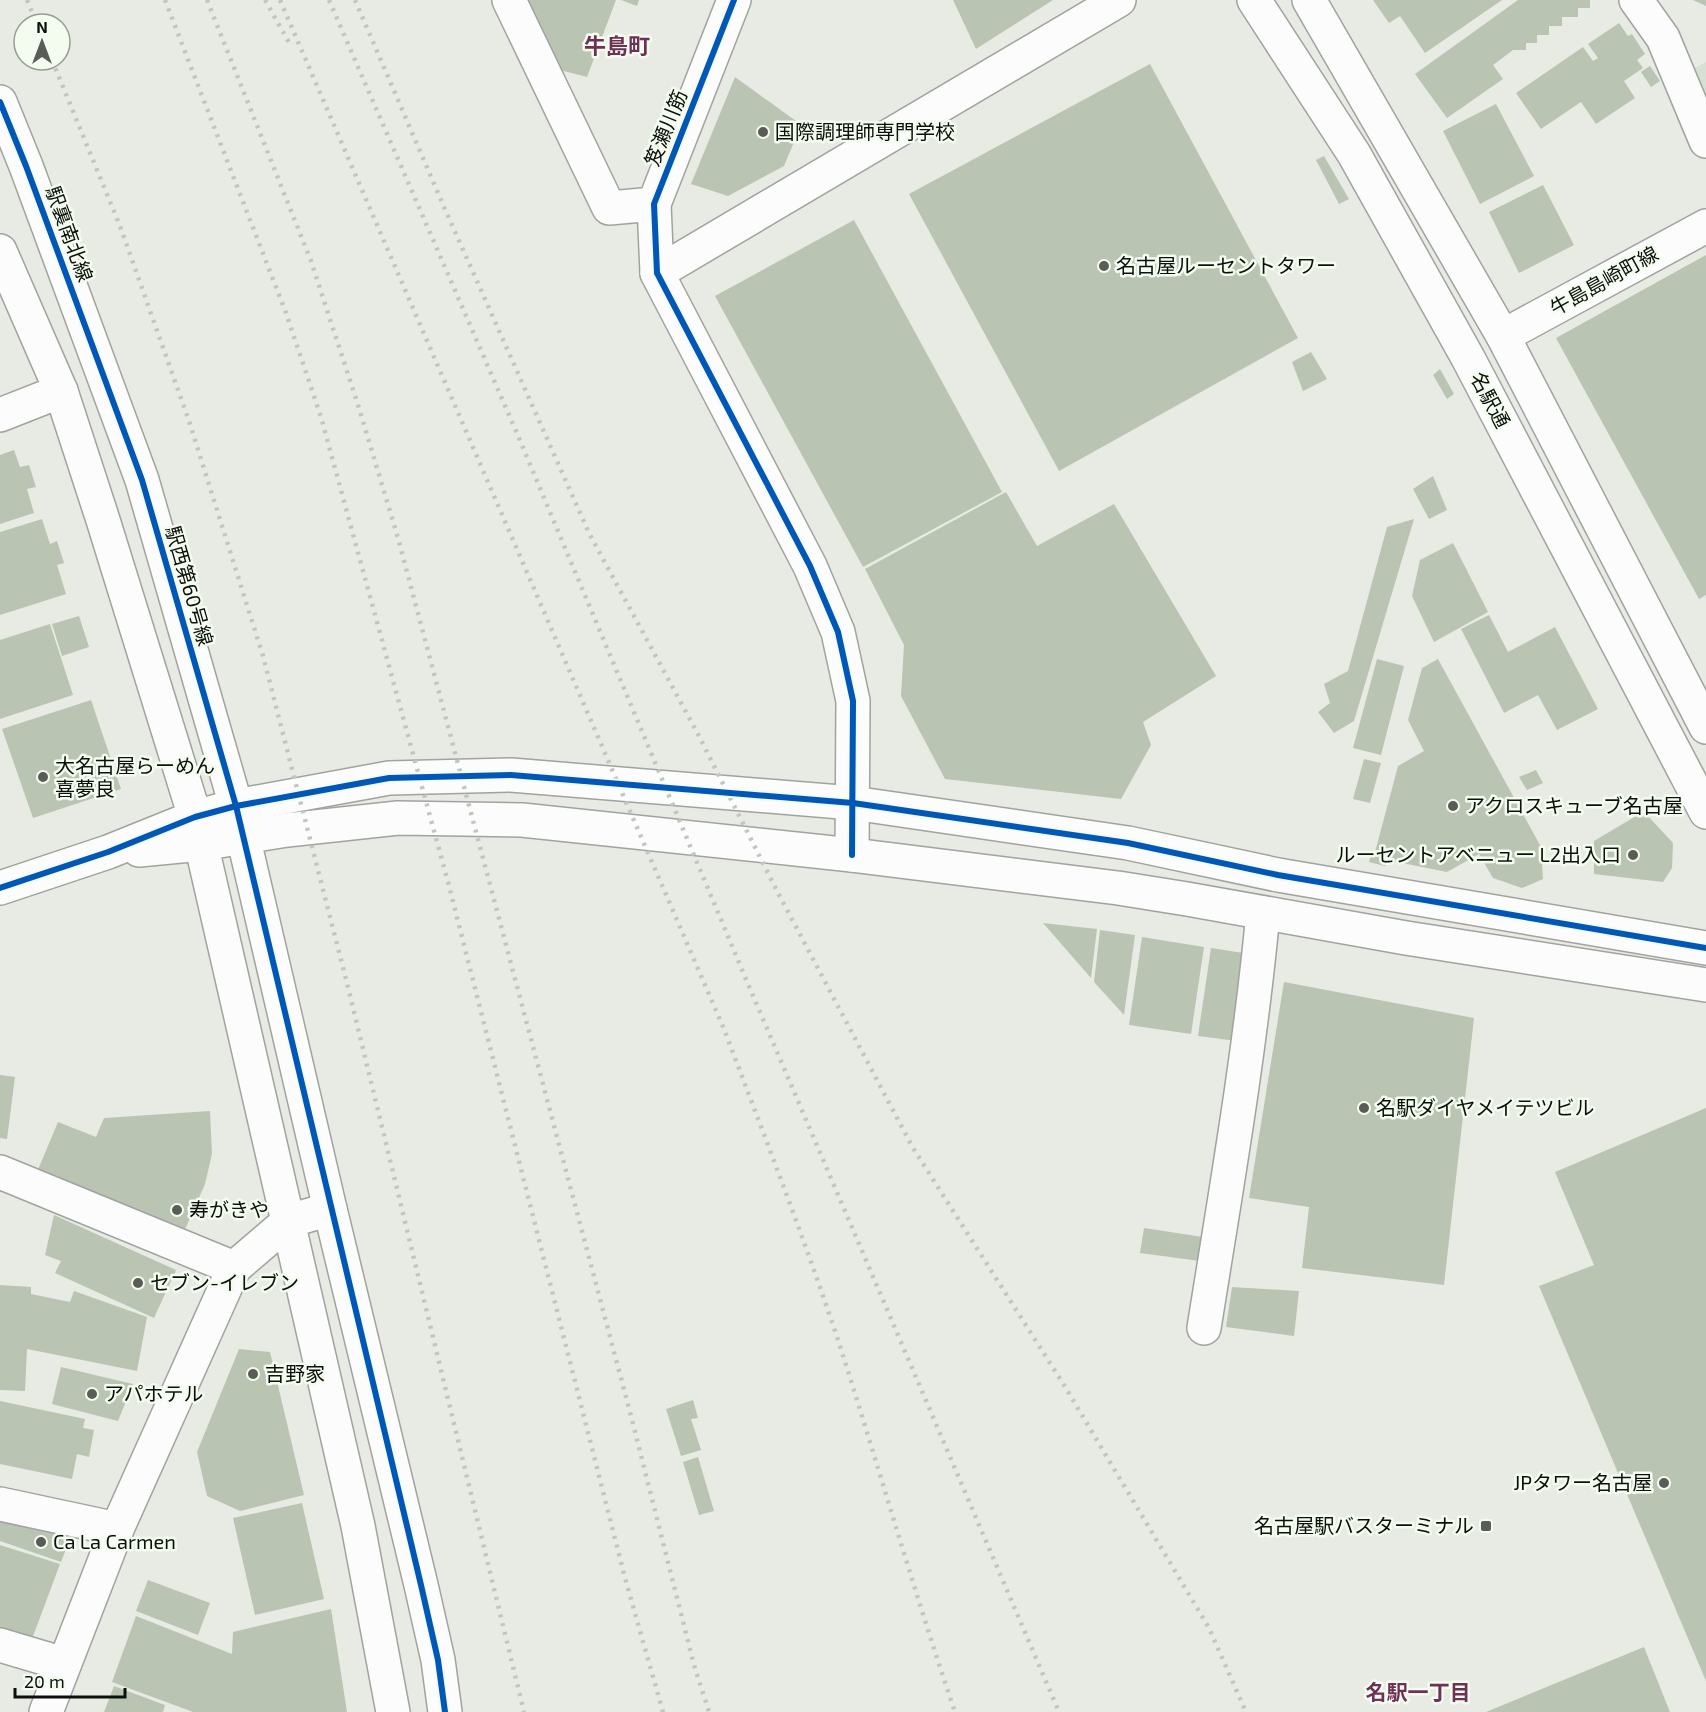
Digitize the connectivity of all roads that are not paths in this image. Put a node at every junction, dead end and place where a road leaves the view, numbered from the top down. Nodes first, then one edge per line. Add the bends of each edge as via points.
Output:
1 (509, 0) edge
2 (734, 0) edge
3 (1119, 0) edge
4 (1254, 0) edge
5 (1309, 0) edge
6 (1636, 0) edge
7 (0, 102) edge
8 (1706, 141) edge
9 (654, 204) junction
10 (1706, 226) edge
11 (0, 251) edge
12 (657, 273) junction
13 (1503, 336) junction
14 (104, 377) joint
15 (60, 391) junction
16 (0, 415) edge
17 (1706, 727) edge
18 (853, 803) junction
19 (1706, 812) edge
20 (239, 822) junction
21 (198, 831) junction
22 (852, 855) junction
23 (0, 888) edge
24 (1263, 913) junction
25 (1706, 948) edge
26 (1706, 985) edge
27 (0, 1172) edge
28 (330, 1209) junction
29 (289, 1221) junction
30 (234, 1268) junction
31 (1204, 1328) dead end
32 (0, 1504) edge
33 (117, 1529) junction
34 (0, 1645) edge
35 (63, 1664) junction
36 (46, 1712) edge
37 (393, 1712) edge
38 (445, 1712) edge

1 - 9 street via 609,208
2 - 9 street, 笈瀬川筋
3 - 12 street
4 - 19 street, 名駅通 via 1354,154 1468,358
5 - 13 street, 名駅通
6 - 8 street via 1663,38
7 - 14 street, 駅裏南北線
9 - 12 street, 笈瀬川筋
10 - 13 street, 牛島島崎町線
11 - 15 street
12 - 18 street via 810,566 838,632 853,701
13 - 17 street, 名駅通
14 - 20 street, 駅西第60号線 via 142,480
15 - 16 street
15 - 21 street
18 - 20 street via 511,775 389,778
18 - 22 street
18 - 25 street via 1128,843 1278,875
20 - 21 street
20 - 22 street via 287,830 398,818 522,820
20 - 28 street, 駅西第60号線
21 - 23 street via 108,852
21 - 29 street
22 - 24 street via 1118,888
24 - 26 street
24 - 31 street via 1245,1075
27 - 30 street
28 - 29 street
28 - 38 street, 駅西第60号線 via 421,1585
29 - 30 street
29 - 37 street via 358,1526
30 - 33 street
32 - 33 street
33 - 35 street
34 - 35 street
35 - 36 street

